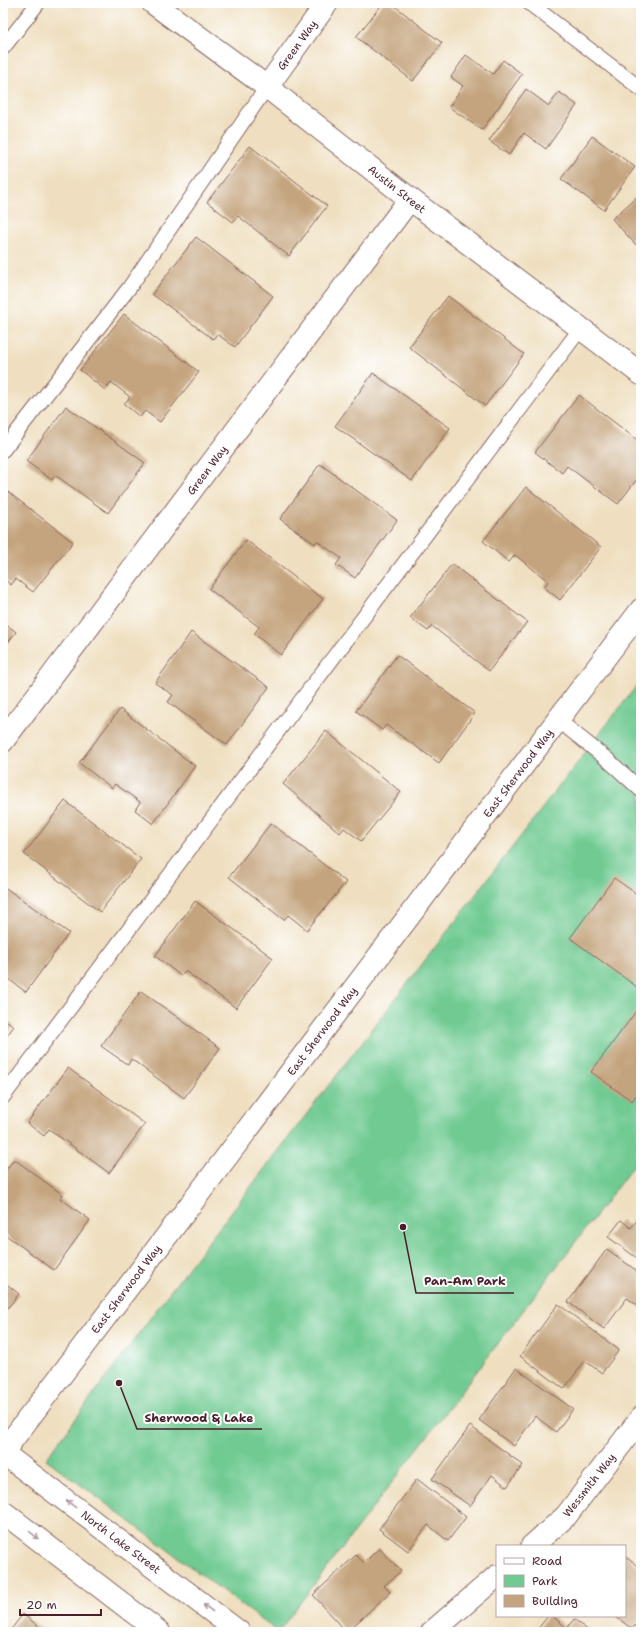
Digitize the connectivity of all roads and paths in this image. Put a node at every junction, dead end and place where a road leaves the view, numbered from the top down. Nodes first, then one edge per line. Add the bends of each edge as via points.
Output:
1 (38, 3) edge
2 (153, 3) edge
3 (327, 3) edge
4 (529, 3) edge
5 (3, 48) edge
6 (267, 87) junction
7 (641, 89) edge
8 (410, 199) junction
9 (581, 328) junction
10 (641, 374) edge
11 (3, 450) edge
12 (641, 610) edge
13 (558, 720) junction
14 (3, 742) edge
15 (639, 785) edge
16 (3, 1097) edge
17 (641, 1418) edge
18 (3, 1452) edge
19 (3, 1512) edge
20 (533, 1545) edge
21 (496, 1577) edge
22 (159, 1632) edge
23 (239, 1632) edge
24 (432, 1632) edge

1 - 5 lane
2 - 6 street, Austin Street
3 - 6 street, Green Way
4 - 7 lane
6 - 8 street, Austin Street
6 - 11 lane via 129,288
8 - 9 street, Austin Street
8 - 14 street, Green Way
9 - 10 street, Austin Street
9 - 16 lane
12 - 13 street, East Sherwood Way
13 - 15 lane
13 - 18 street, East Sherwood Way
17 - 20 street, Wessmith Way via 566,1516
23 -> 18 street, North Lake Street
19 -> 22 street
21 - 24 street

